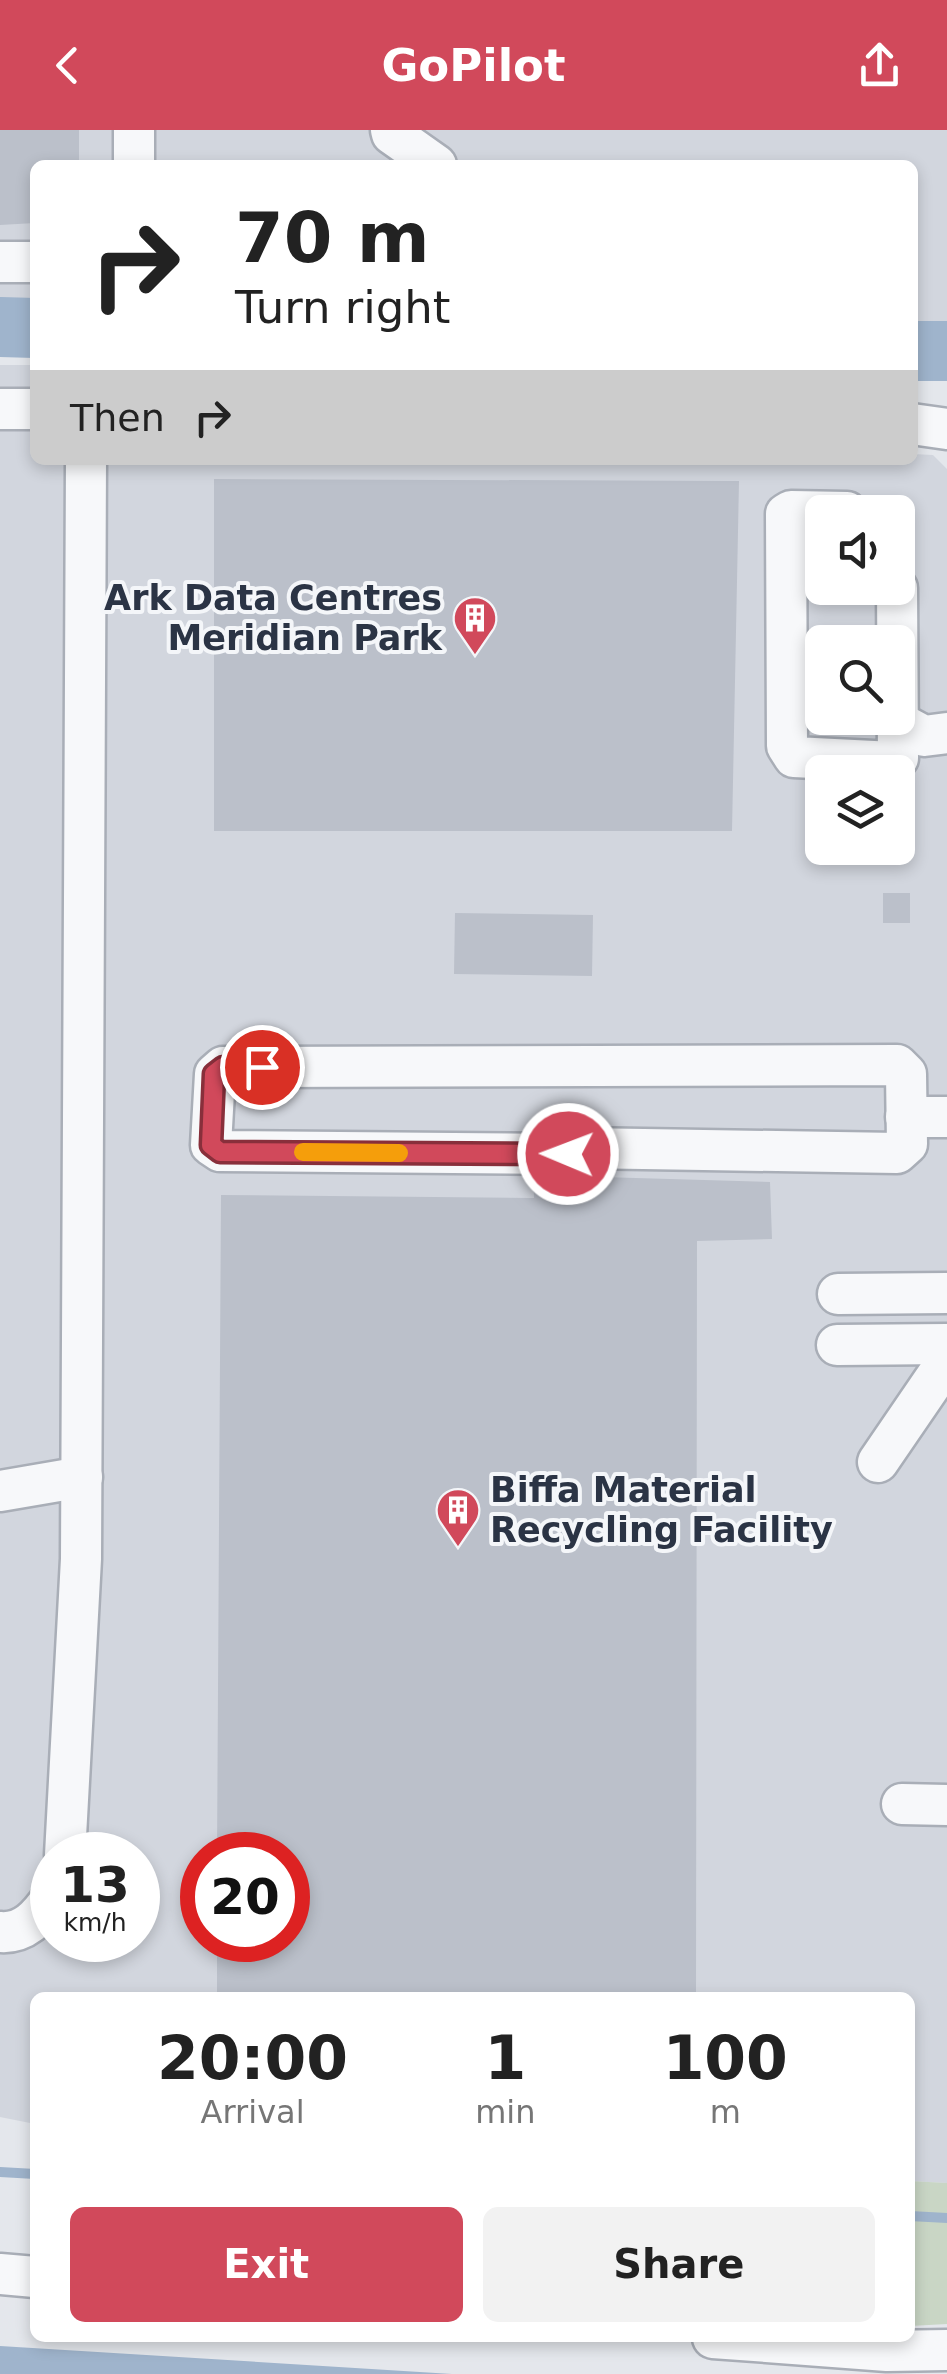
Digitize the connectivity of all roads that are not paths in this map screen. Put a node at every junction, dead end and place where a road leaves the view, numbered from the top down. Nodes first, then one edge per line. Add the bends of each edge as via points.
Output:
1 (134, 130) edge
2 (391, 130) edge
3 (134, 160) edge
4 (429, 160) edge
5 (0, 262) edge
6 (30, 262) edge
7 (30, 408) edge
8 (0, 409) edge
9 (918, 425) edge
10 (947, 429) edge
11 (86, 465) edge
12 (805, 511) edge
13 (915, 731) edge
14 (947, 734) edge
15 (898, 735) edge
16 (906, 1117) junction
17 (947, 1118) edge
18 (838, 1294) dead end
19 (947, 1294) edge
20 (837, 1344) dead end
21 (947, 1344) edge
22 (947, 1361) edge
23 (878, 1462) dead end
24 (82, 1478) junction
25 (0, 1490) edge
26 (902, 1804) dead end
27 (947, 1804) edge
28 (66, 1832) edge
29 (30, 1923) edge
30 (0, 1932) edge
31 (0, 2274) edge
32 (30, 2277) edge
33 (763, 2342) edge
34 (947, 2350) edge

1 - 3 lane
2 - 4 lane
5 - 6 lane
7 - 8 lane
9 - 10 lane
11 - 24 lane
12 - 15 lane via 786,514 787,746 794,757 893,762
13 - 14 lane
16 - 16 lane via 906,1074 897,1065 223,1067 214,1074 211,1145 220,1152 897,1153 906,1144
16 - 17 lane
18 - 19 lane
20 - 21 lane
22 - 23 lane
24 - 25 lane
24 - 28 lane
26 - 27 lane
29 - 30 lane via 15,1934
31 - 32 lane
33 - 34 lane

